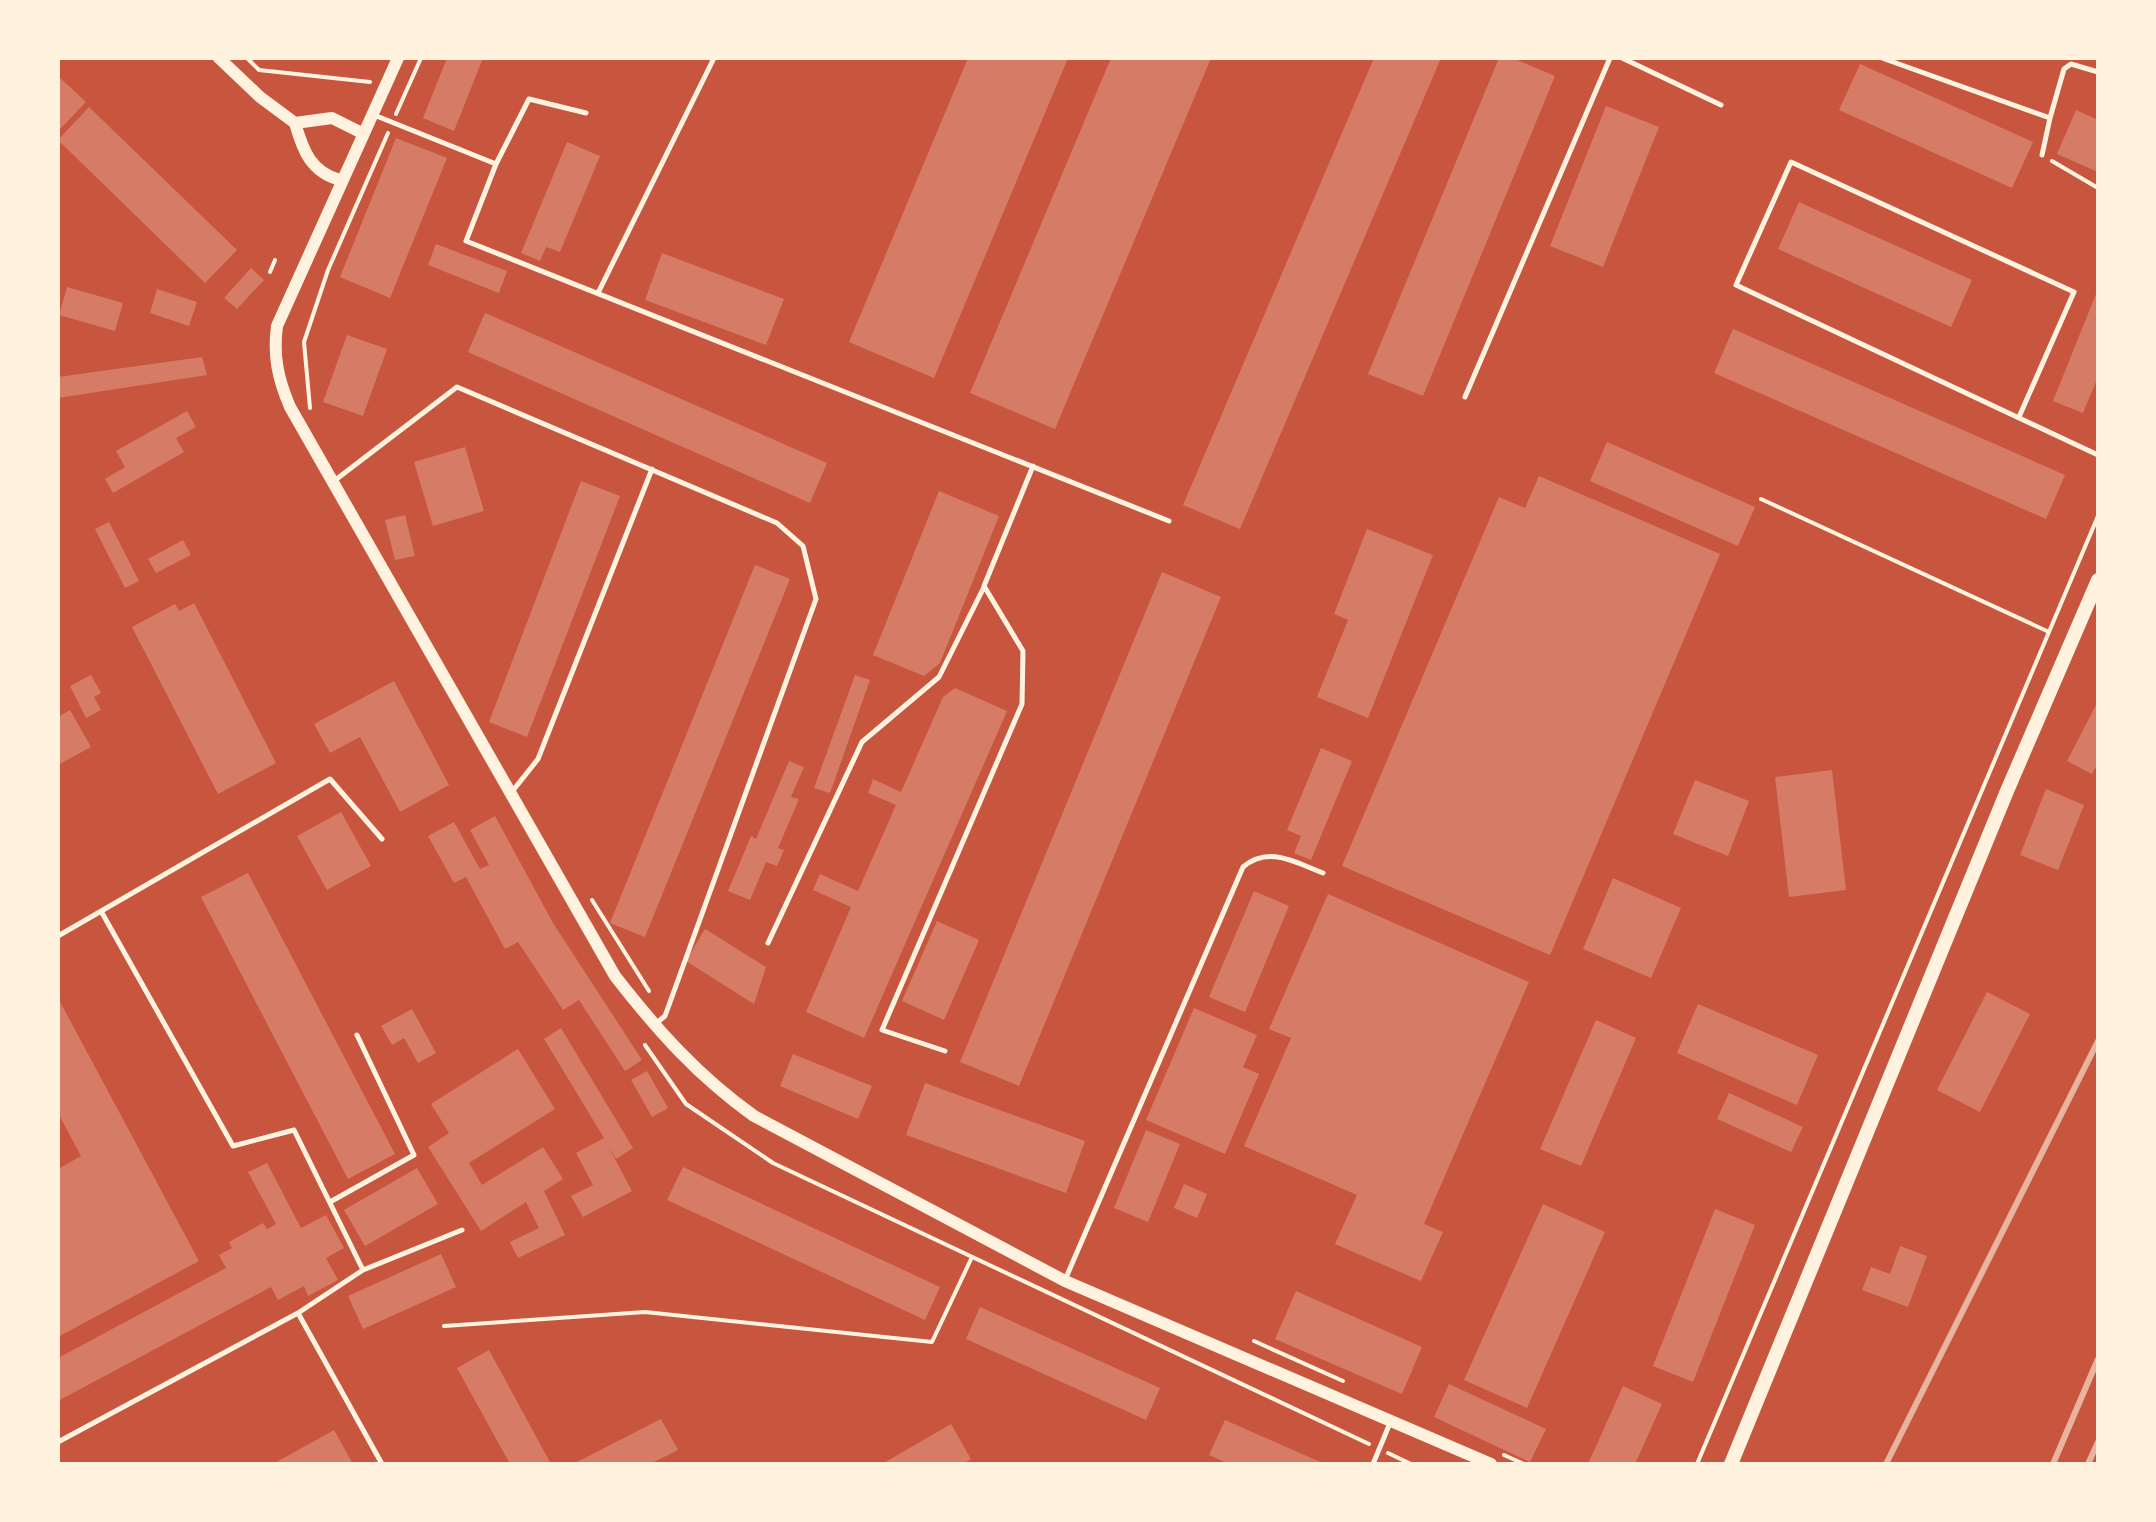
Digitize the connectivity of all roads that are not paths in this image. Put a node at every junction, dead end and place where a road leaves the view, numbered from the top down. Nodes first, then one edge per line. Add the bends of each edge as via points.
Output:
1 (219, 58) edge
2 (398, 58) edge
3 (714, 58) edge
4 (1610, 58) edge
5 (1622, 58) edge
6 (1882, 58) edge
7 (2098, 72) edge
8 (1721, 105) dead end
9 (586, 113) dead end
10 (373, 114) junction
11 (2050, 118) junction
12 (295, 123) junction
13 (362, 133) junction
14 (2042, 155) road end
15 (496, 164) junction
16 (340, 180) junction
17 (598, 293) junction
18 (1465, 397) dead end
19 (2019, 417) junction
20 (2098, 455) edge
21 (1033, 466) junction
22 (652, 469) junction
23 (333, 483) junction
24 (1169, 521) dead end
25 (2098, 580) edge
26 (984, 586) junction
27 (510, 793) junction
28 (382, 839) dead end
29 (1323, 873) dead end
30 (101, 911) junction
31 (58, 936) edge
32 (768, 943) dead end
33 (653, 1025) junction
34 (357, 1035) dead end
35 (945, 1051) dead end
36 (330, 1202) junction
37 (462, 1230) dead end
38 (363, 1270) junction
39 (1065, 1281) junction
40 (298, 1313) junction
41 (1390, 1423) junction
42 (58, 1442) edge
43 (382, 1464) edge
44 (1373, 1464) edge
45 (1491, 1464) edge
46 (1731, 1464) edge

1 - 12 street
2 - 10 street
3 - 17 lane
4 - 18 lane
5 - 8 lane
6 - 11 lane
7 - 11 lane via 2071,64 2064,69
9 - 15 lane via 529,99
10 - 13 street
10 - 15 lane
11 - 14 lane
12 - 13 street via 332,118
12 - 16 street via 315,168
13 - 16 street
15 - 17 lane via 466,241
16 - 23 street via 277,326 274,349 290,407
17 - 21 lane
19 - 19 lane via 1736,285 1791,162 2074,292
19 - 20 lane
21 - 24 lane
21 - 26 lane
22 - 23 lane via 457,387
22 - 27 lane via 538,759
22 - 33 lane via 791,532 803,546 816,599 665,1016
23 - 27 street
25 - 46 main road
26 - 32 lane via 939,677 862,742
26 - 35 lane via 1023,651 1022,704 882,1030
27 - 33 street via 615,976
28 - 30 lane via 330,779
29 - 39 lane via 1266,856 1252,859 1237,876
30 - 31 lane
30 - 36 lane via 233,1146 294,1130
33 - 39 street via 711,1085 754,1116
34 - 36 lane via 414,1155
36 - 38 lane
37 - 38 lane
38 - 40 lane
39 - 41 street
40 - 42 lane
40 - 43 lane
41 - 44 lane
41 - 45 street

